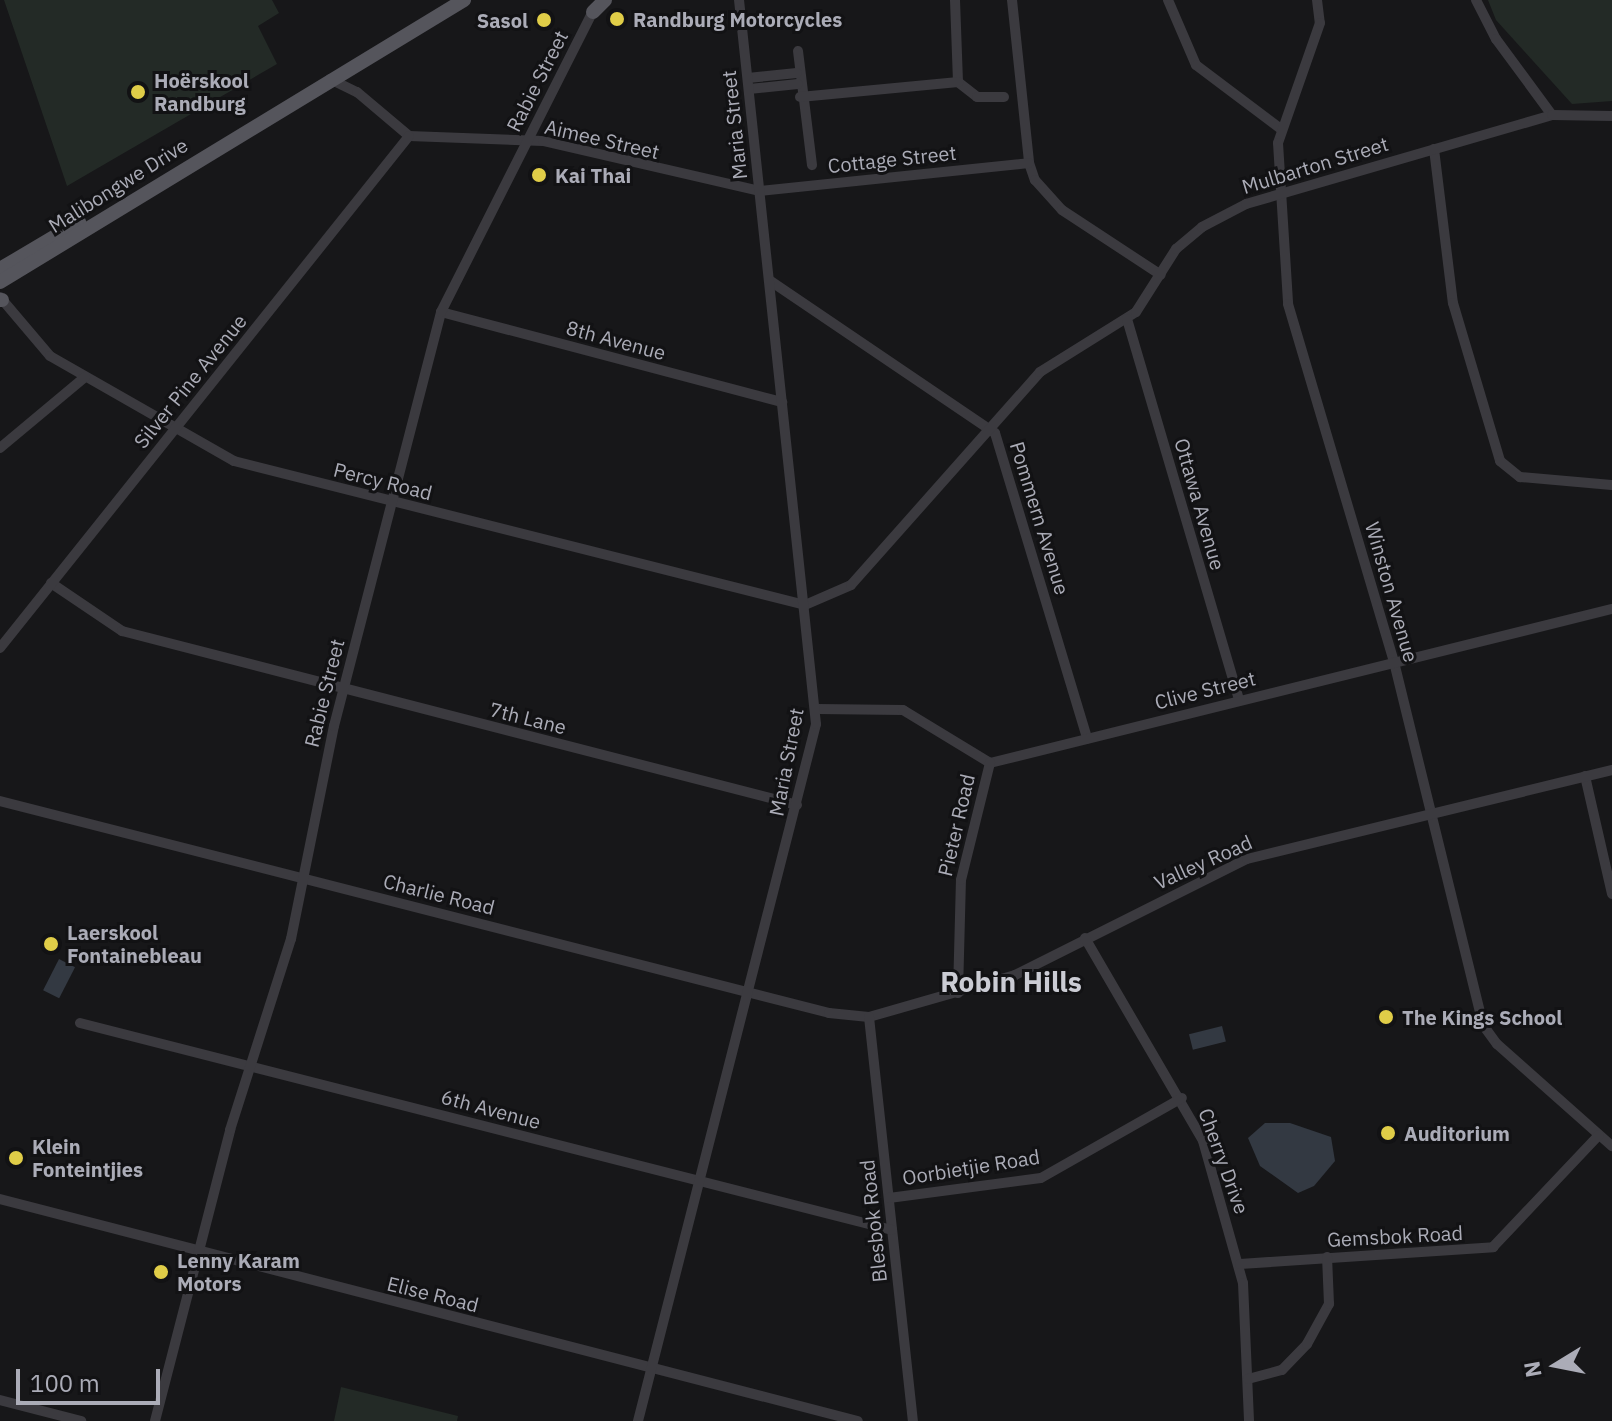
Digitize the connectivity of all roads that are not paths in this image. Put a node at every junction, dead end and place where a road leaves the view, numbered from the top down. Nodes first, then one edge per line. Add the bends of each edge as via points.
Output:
1 (454, 0) edge
2 (464, 0) edge
3 (605, 0) edge
4 (739, 0) edge
5 (955, 0) edge
6 (1012, 0) edge
7 (1168, 0) edge
8 (1317, 0) edge
9 (1476, 0) edge
10 (595, 6) edge
11 (798, 51) dead end
12 (353, 65) junction
13 (798, 78) junction
14 (329, 79) junction
15 (958, 82) junction
16 (749, 84) junction
17 (357, 92) junction
18 (800, 97) junction
19 (1004, 97) dead end
20 (1552, 115) junction
21 (1612, 116) edge
22 (1281, 129) junction
23 (409, 136) junction
24 (526, 141) junction
25 (1434, 149) junction
26 (1029, 163) junction
27 (812, 165) dead end
28 (759, 191) junction
29 (1278, 195) junction
30 (0, 255) edge
31 (16, 258) junction
32 (0, 269) edge
33 (1161, 275) junction
34 (769, 280) junction
35 (0, 282) edge
36 (1, 299) edge
37 (441, 312) junction
38 (1127, 319) junction
39 (85, 377) junction
40 (782, 402) junction
41 (175, 427) junction
42 (991, 428) junction
43 (0, 448) edge
44 (1612, 485) edge
45 (391, 502) junction
46 (51, 583) junction
47 (805, 605) junction
48 (1612, 609) edge
49 (0, 648) edge
50 (1394, 662) junction
51 (344, 689) junction
52 (1239, 700) junction
53 (817, 709) junction
54 (1087, 738) junction
55 (990, 763) junction
56 (1612, 770) edge
57 (1585, 776) junction
58 (0, 801) edge
59 (797, 805) junction
60 (1431, 814) junction
61 (304, 879) junction
62 (1612, 894) edge
63 (1085, 938) junction
64 (748, 992) junction
65 (958, 993) junction
66 (869, 1017) junction
67 (80, 1023) dead end
68 (251, 1065) junction
69 (1182, 1098) junction
70 (1599, 1135) junction
71 (1612, 1146) edge
72 (699, 1182) junction
73 (889, 1198) junction
74 (0, 1199) edge
75 (892, 1230) junction
76 (199, 1252) junction
77 (1327, 1257) junction
78 (1240, 1264) junction
79 (651, 1369) junction
80 (1248, 1379) junction
81 (0, 1400) edge
82 (81, 1421) edge
83 (155, 1421) edge
84 (638, 1421) edge
85 (858, 1421) edge
86 (913, 1421) edge
87 (1249, 1421) edge

1 - 31 main road, Malibongwe Drive
2 - 12 main road, Malibongwe Drive
3 - 10 main road
4 - 16 street, Maria Street
5 - 15 street
6 - 26 street
7 - 22 street via 1196,65
8 - 22 street, Winston Avenue via 1320,23
9 - 20 street via 1496,39
10 - 24 street, Rabie Street
11 - 13 street
12 - 14 main road, Malibongwe Drive
12 - 17 street
13 - 16 street
13 - 18 street
14 - 17 street
14 - 35 main road, Malibongwe Drive
15 - 18 street
15 - 19 street via 977,97
16 - 28 street, Maria Street
17 - 23 street
18 - 27 street
20 - 21 street, Mulbarton Street
20 - 25 street, Mulbarton Street
22 - 29 street, Winston Avenue
23 - 24 street, Aimee Street
23 - 41 street, Silver Pine Avenue
24 - 28 street, Aimee Street via 551,142
24 - 37 street, Rabie Street
25 - 29 street, Mulbarton Street
25 - 44 street via 1453,303 1500,461 1520,477
26 - 28 street, Cottage Street
26 - 33 street via 1046,196 1062,210
28 - 34 street, Maria Street
29 - 33 street, Mulbarton Street via 1234,208 1192,233
29 - 50 street, Winston Avenue via 1288,304
30 - 31 main road
31 - 32 main road, Malibongwe Drive
33 - 38 street, Mulbarton Street
34 - 40 street, Maria Street
34 - 42 street, Pommern Avenue
36 - 39 street, Percy Road via 39,346
37 - 40 street, 8th Avenue
37 - 45 street, Rabie Street
38 - 42 street, Mulbarton Street via 1046,366
38 - 52 street, Ottawa Avenue
39 - 41 street, Percy Road
39 - 43 street
40 - 47 street, Maria Street
41 - 45 street, Percy Road via 234,461
41 - 46 street, Silver Pine Avenue
42 - 47 street, Mulbarton Street via 847,589
42 - 54 street, Pommern Avenue via 1001,446
45 - 47 street, Percy Road
45 - 51 street, Rabie Street
46 - 49 street, Silver Pine Avenue
46 - 51 street, 7th Lane via 122,631
47 - 53 street, Maria Street
48 - 50 street, Clive Street
50 - 52 street, Clive Street
50 - 60 street, Winston Avenue
51 - 59 street, 7th Lane
51 - 61 street, Rabie Street
52 - 54 street, Clive Street
53 - 55 street via 903,710
53 - 59 street, Maria Street
54 - 55 street, Clive Street
55 - 65 street, Pieter Road via 961,880
56 - 57 street, Valley Road
57 - 60 street, Valley Road
57 - 62 street
58 - 61 street, Charlie Road
59 - 64 street, Maria Street
60 - 63 street, Valley Road via 1247,859
60 - 70 street, Winston Avenue via 1485,1031
61 - 64 street, Charlie Road
61 - 68 street, Rabie Street
63 - 65 street, Valley Road via 1015,975
63 - 69 street, Cherry Drive
64 - 66 street, Charlie Road via 829,1013
64 - 72 street, Maria Street
65 - 66 street, Valley Road
66 - 73 street, Blesbok Road
67 - 68 street, 6th Avenue
68 - 72 street, 6th Avenue
68 - 76 street, Rabie Street
69 - 73 street, Oorbietjie Road via 1041,1178
69 - 78 street, Cherry Drive via 1203,1141
70 - 71 street, Winston Avenue
70 - 77 street, Gemsbok Road via 1493,1247
72 - 75 street, 6th Avenue
72 - 79 street, Maria Street
73 - 75 street, Blesbok Road
74 - 76 street, Elise Road
75 - 86 street, Blesbok Road
76 - 79 street, Elise Road
76 - 83 street, Rabie Street
77 - 78 street, Gemsbok Road
77 - 80 street via 1329,1304 1307,1344 1282,1370
78 - 80 street, Cherry Drive
79 - 84 street, Maria Street
79 - 85 street, Elise Road
80 - 87 street, Cherry Drive
81 - 82 street

